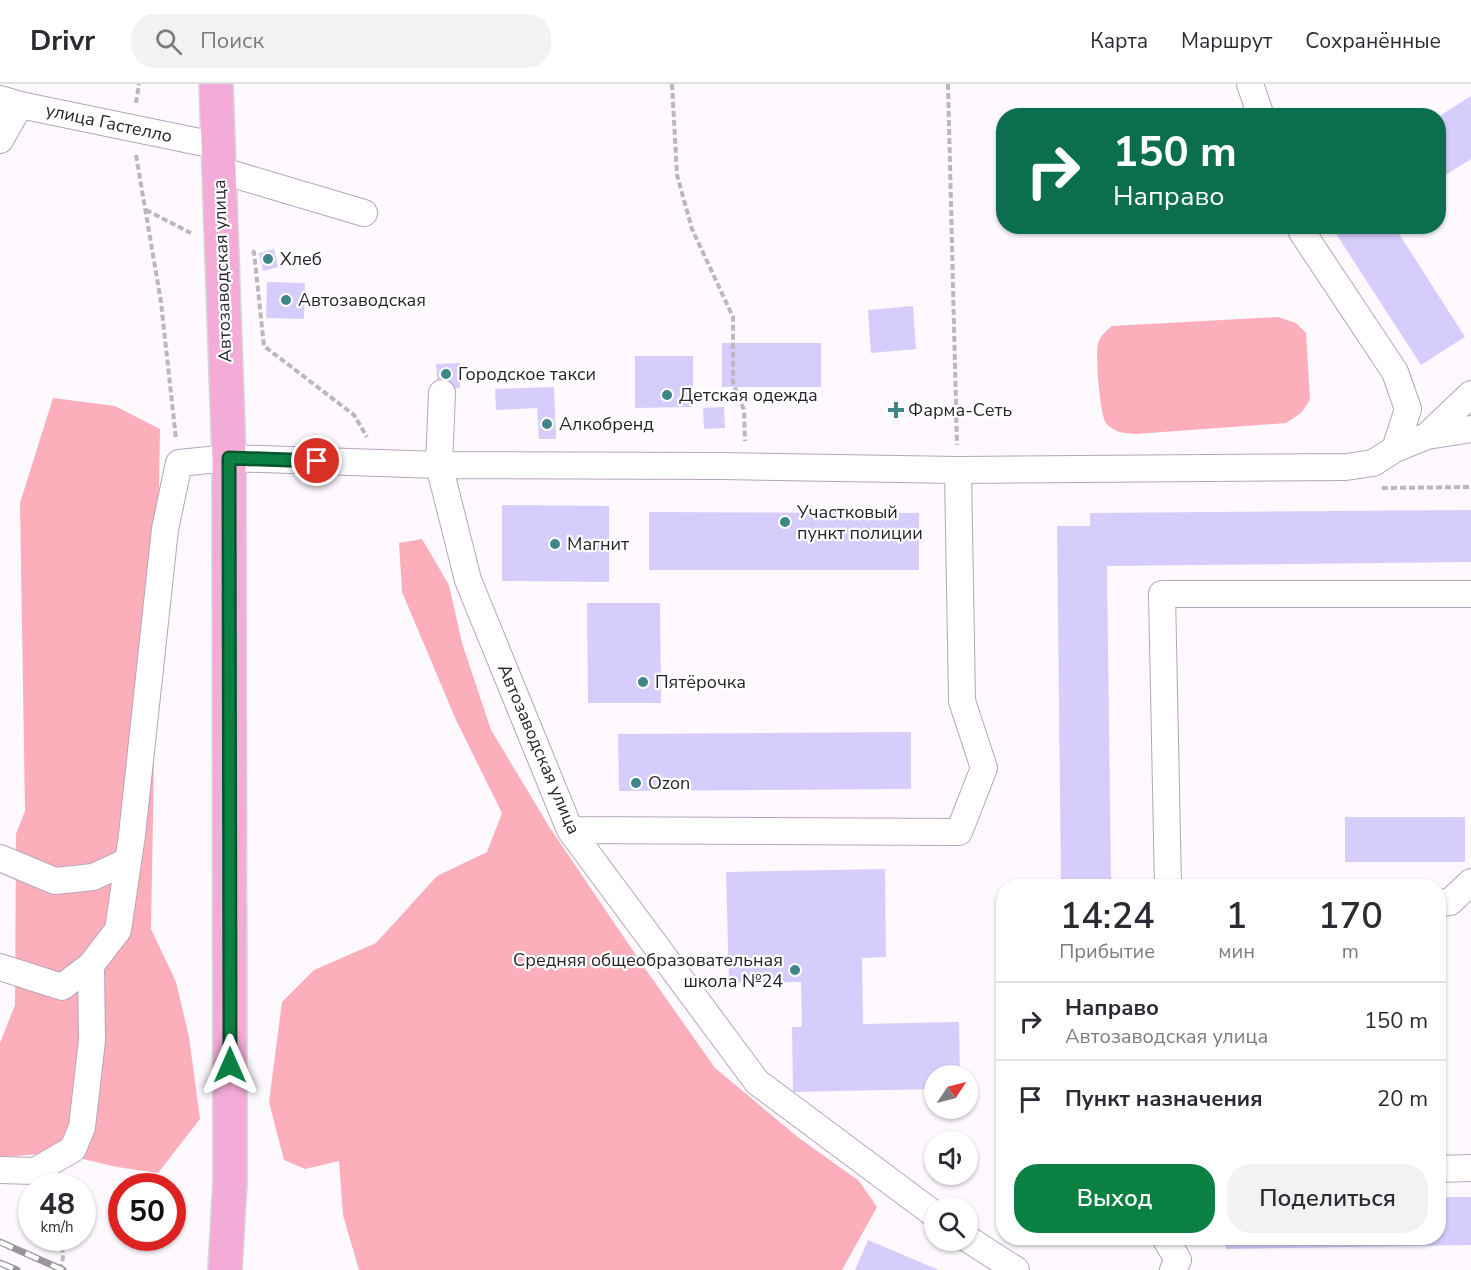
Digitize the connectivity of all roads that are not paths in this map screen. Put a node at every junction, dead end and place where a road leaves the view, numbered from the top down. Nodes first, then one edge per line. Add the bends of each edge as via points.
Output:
1 (216, 84) edge
2 (1250, 84) edge
3 (10, 102) edge
4 (1258, 108) edge
5 (0, 140) edge
6 (219, 158) junction
7 (364, 213) dead end
8 (1303, 234) edge
9 (442, 393) dead end
10 (1471, 394) edge
11 (1471, 429) edge
12 (1427, 436) junction
13 (1395, 449) junction
14 (229, 458) junction
15 (439, 465) junction
16 (958, 470) junction
17 (1471, 594) edge
18 (570, 830) junction
19 (0, 858) edge
20 (128, 861) junction
21 (1168, 879) edge
22 (1471, 882) edge
23 (1446, 903) edge
24 (91, 965) junction
25 (0, 967) edge
26 (1471, 1168) edge
27 (1446, 1169) edge
28 (0, 1170) edge
29 (924, 1207) edge
30 (978, 1245) edge
31 (1169, 1245) edge
32 (225, 1270) edge
33 (1016, 1270) edge
34 (1173, 1270) edge

1 - 6 main road, Автозаводская улица
2 - 4 street
3 - 5 street
3 - 6 street, улица Гастелло via 131,128
6 - 7 street, улица Гастелло
6 - 14 main road, Автозаводская улица
8 - 13 street via 1395,372 1408,409
9 - 15 street, Автозаводская улица
10 - 12 street
11 - 12 street
12 - 13 street
13 - 16 street via 1373,463 1346,467
14 - 15 street
14 - 20 street via 179,463 165,529
14 - 32 main road, Автозаводская улица via 230,1182
15 - 16 street
15 - 18 street, Автозаводская улица via 468,580
16 - 18 street via 962,701 984,768 959,832
17 - 21 street via 1162,594
18 - 29 street, Автозаводская улица via 757,1082
19 - 20 street via 56,881 93,877
20 - 24 street via 118,930
22 - 23 street
24 - 25 street via 62,987
24 - 28 street via 92,1040 82,1127 73,1149 35,1172
26 - 27 street
30 - 33 street
31 - 34 street via 1178,1260

